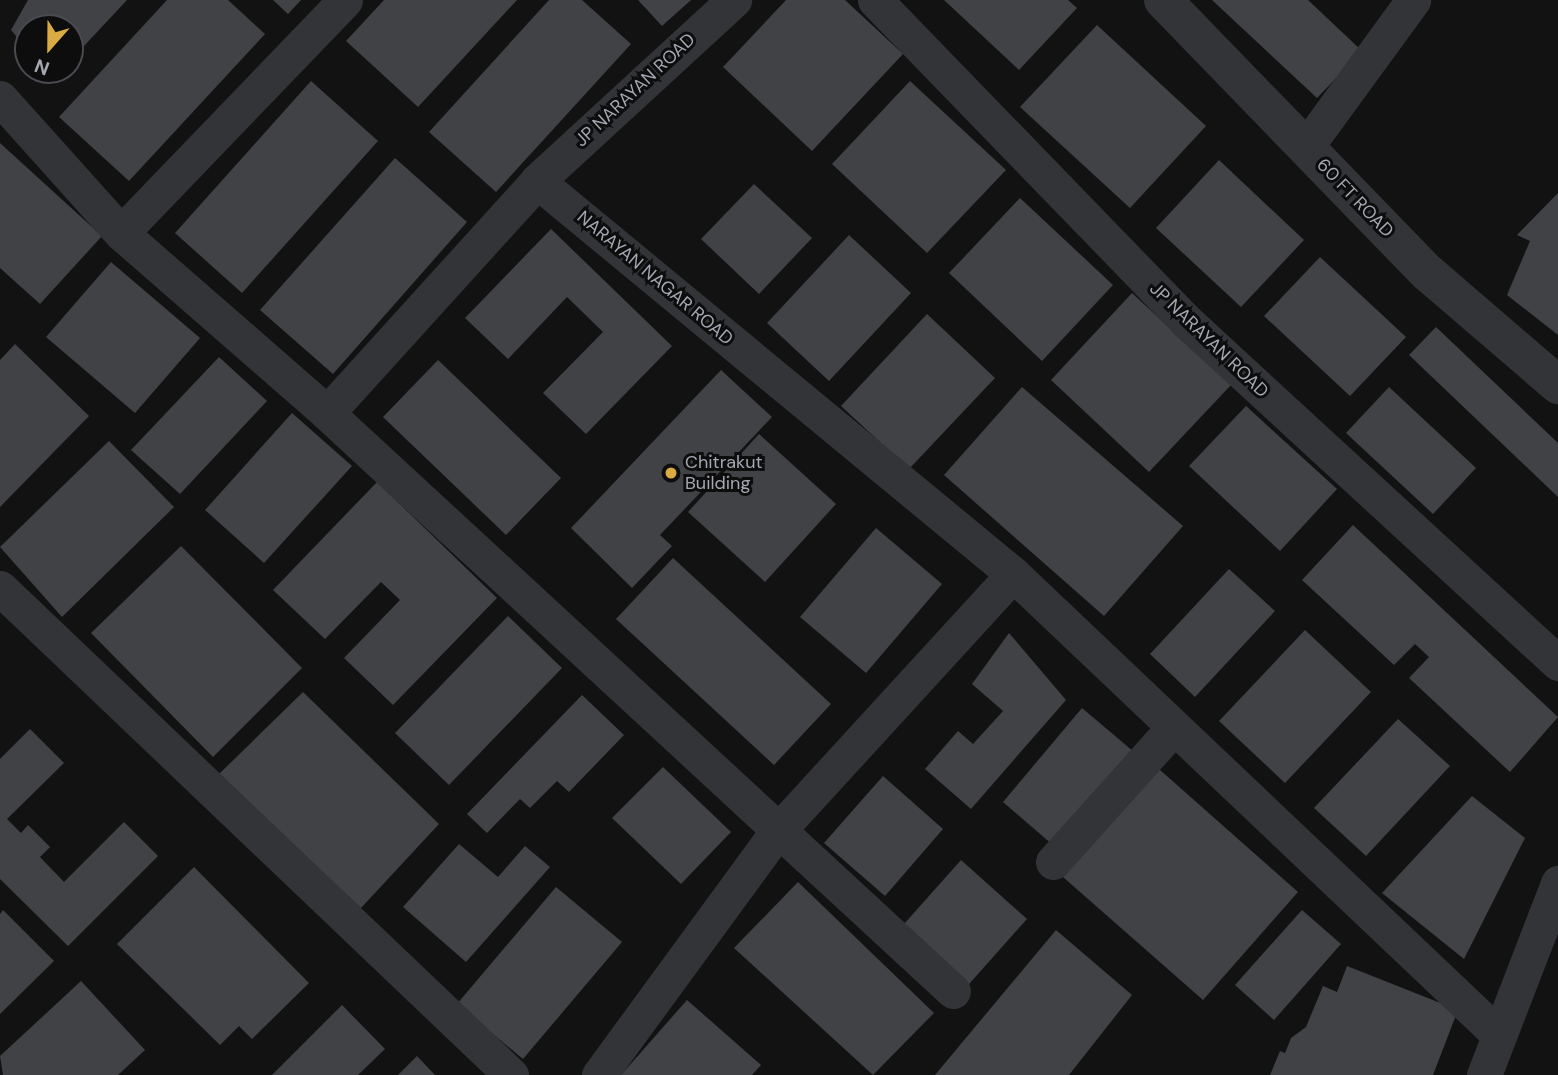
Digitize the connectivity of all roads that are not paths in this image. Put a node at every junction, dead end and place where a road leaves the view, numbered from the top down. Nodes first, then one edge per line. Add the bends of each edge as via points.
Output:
1 (345, 0) edge
2 (734, 0) edge
3 (876, 0) edge
4 (1163, 0) edge
5 (1413, 0) edge
6 (0, 98) edge
7 (1306, 147) junction
8 (537, 181) junction
9 (121, 233) junction
10 (1558, 385) edge
11 (327, 412) junction
12 (1013, 574) junction
13 (0, 588) edge
14 (1558, 663) edge
15 (1174, 727) junction
16 (776, 833) junction
17 (1053, 862) dead end
18 (1558, 883) edge
19 (953, 991) dead end
20 (1499, 1035) junction
21 (511, 1075) edge
22 (600, 1075) edge
23 (1484, 1075) edge

1 - 9 street
2 - 8 street, JP NARAYAN ROAD
3 - 14 street, JP NARAYAN ROAD via 1185,320
4 - 7 street, 60 FT ROAD
5 - 7 street
6 - 9 street
7 - 10 street, 60 FT ROAD via 1429,273
8 - 11 street
8 - 12 street, NARAYAN NAGAR ROAD
9 - 11 street
11 - 16 street
12 - 15 street, NARAYAN NAGAR ROAD
12 - 16 street
13 - 21 street
15 - 17 street
15 - 20 street, NARAYAN NAGAR ROAD
16 - 19 street
16 - 22 street
18 - 20 street
20 - 23 street

